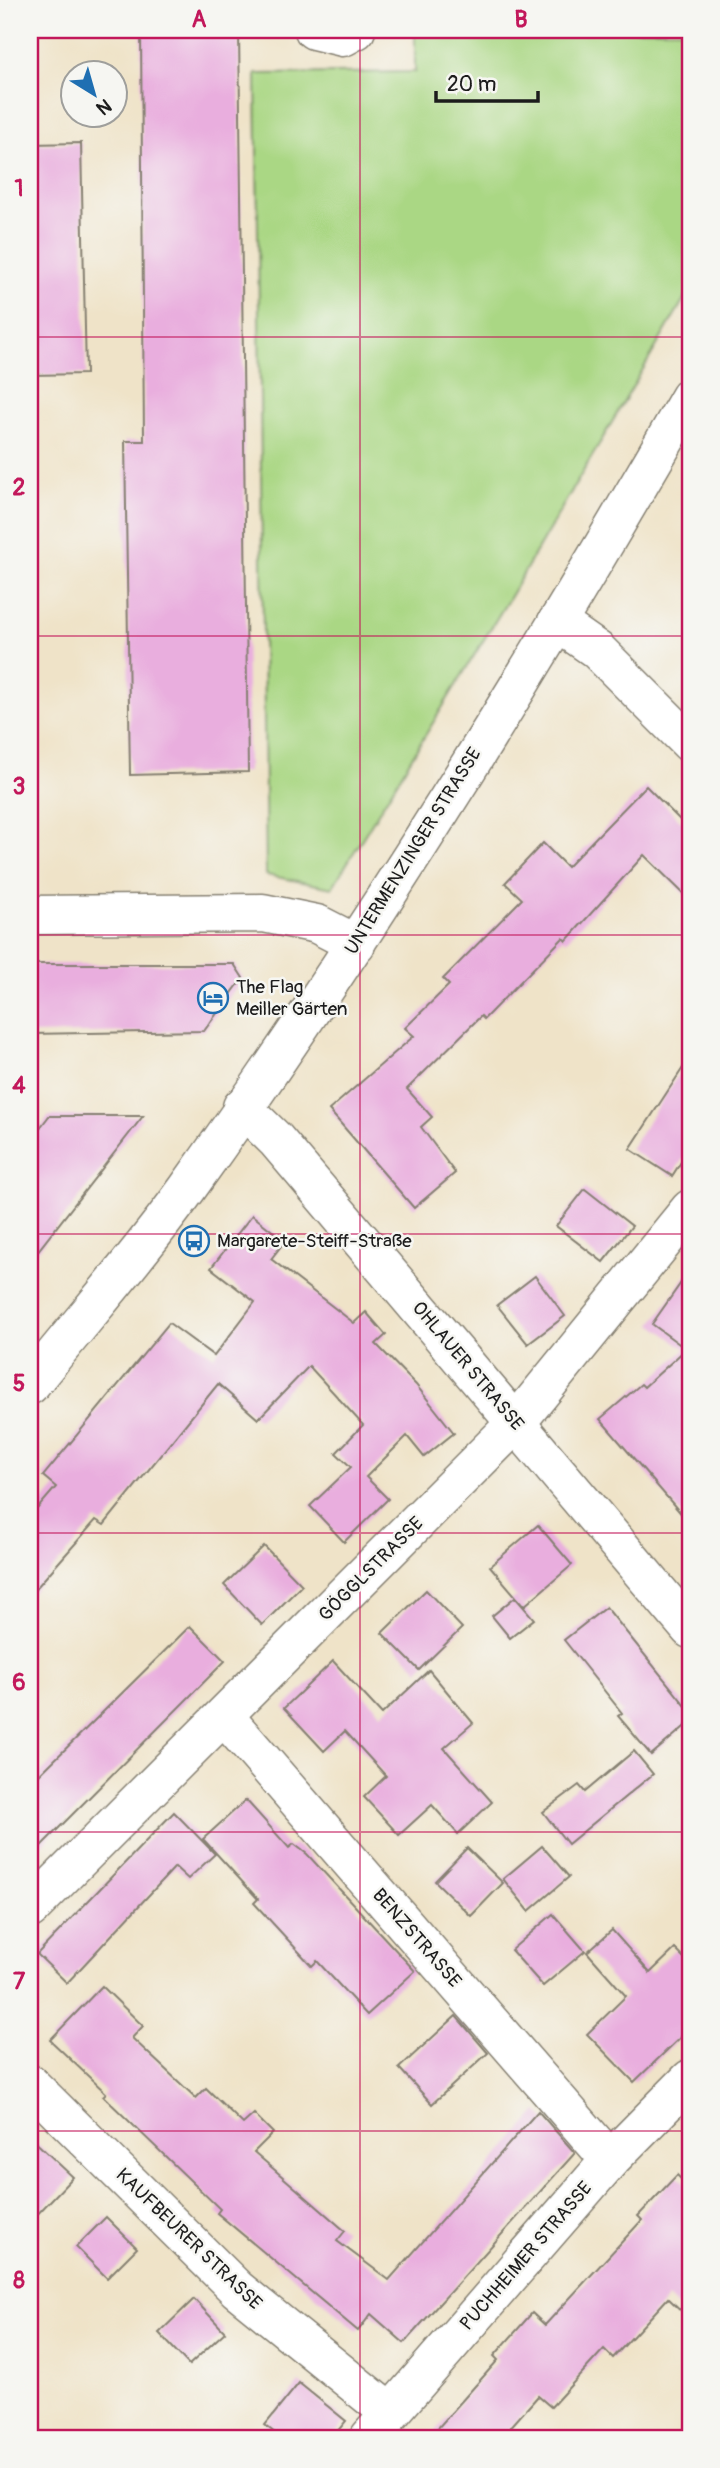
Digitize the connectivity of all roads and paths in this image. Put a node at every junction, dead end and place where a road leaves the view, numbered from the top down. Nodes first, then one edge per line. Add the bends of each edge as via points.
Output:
1 (314, 30) edge
2 (356, 30) edge
3 (690, 397) edge
4 (557, 622) junction
5 (690, 743) edge
6 (30, 915) edge
7 (356, 944) junction
8 (242, 1107) junction
9 (690, 1209) edge
10 (30, 1385) edge
11 (516, 1423) junction
12 (690, 1629) edge
13 (224, 1716) junction
14 (30, 1909) edge
15 (690, 2080) edge
16 (30, 2084) edge
17 (610, 2160) junction
18 (379, 2425) edge

1 - 2 street via 343,37
3 - 4 street, UNTERMENZINGER STRASSE
4 - 5 street via 597,650
4 - 7 street, UNTERMENZINGER STRASSE
6 - 7 street via 263,913 317,924
7 - 8 street, UNTERMENZINGER STRASSE
8 - 10 street, UNTERMENZINGER STRASSE via 186,1190
8 - 11 street, OHLAUER STRASSE via 276,1140
9 - 11 street, GÖGGLSTRASSE
11 - 12 street, OHLAUER STRASSE
11 - 13 street, GÖGGLSTRASSE
13 - 14 street, GÖGGLSTRASSE
13 - 17 street, BENZSTRASSE
15 - 17 street, PUCHHEIMER STRASSE
16 - 18 street, KAUFBEURER STRASSE
17 - 18 street, PUCHHEIMER STRASSE

